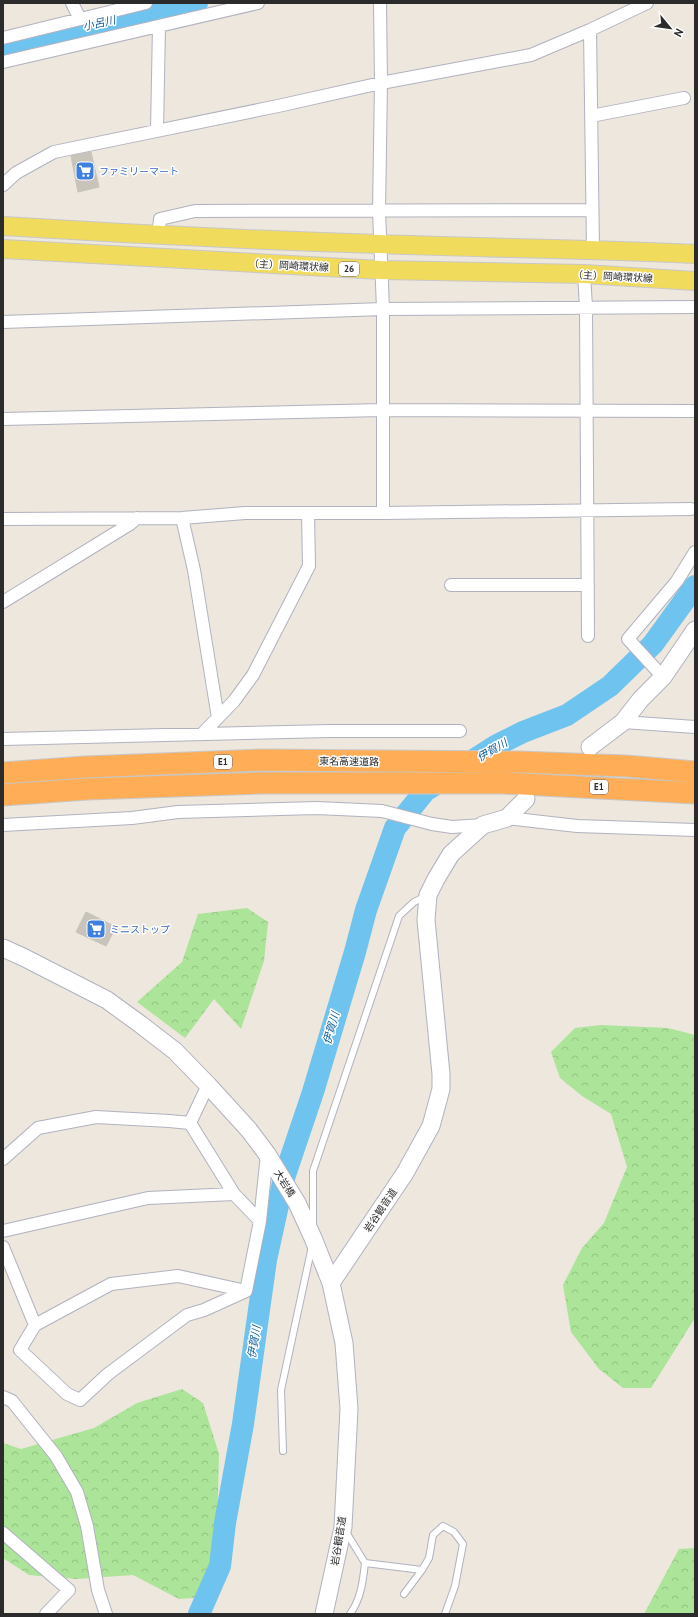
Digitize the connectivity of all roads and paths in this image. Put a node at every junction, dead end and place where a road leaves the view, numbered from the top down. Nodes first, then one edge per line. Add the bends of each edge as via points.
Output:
1 (72, 3) edge
2 (146, 3) edge
3 (258, 3) edge
4 (380, 3) edge
5 (647, 3) edge
6 (80, 19) junction
7 (159, 26) junction
8 (590, 30) junction
9 (3, 38) edge
10 (3, 62) edge
11 (381, 83) junction
12 (684, 98) dead end
13 (591, 116) junction
14 (157, 130) junction
15 (3, 185) edge
16 (592, 210) junction
17 (379, 211) junction
18 (3, 226) edge
19 (158, 236) junction
20 (380, 244) junction
21 (3, 249) edge
22 (593, 250) junction
23 (695, 254) edge
24 (381, 270) junction
25 (584, 274) junction
26 (695, 281) edge
27 (586, 307) junction
28 (695, 307) edge
29 (384, 309) junction
30 (3, 322) edge
31 (382, 410) junction
32 (586, 410) junction
33 (695, 411) edge
34 (3, 419) edge
35 (691, 510) dead end
36 (587, 511) junction
37 (308, 513) junction
38 (383, 513) junction
39 (137, 518) junction
40 (182, 518) junction
41 (3, 519) edge
42 (695, 552) edge
43 (451, 585) dead end
44 (588, 585) junction
45 (3, 602) edge
46 (695, 630) edge
47 (588, 636) dead end
48 (657, 671) junction
49 (218, 718) junction
50 (623, 722) junction
51 (695, 727) edge
52 (460, 731) dead end
53 (202, 734) junction
54 (3, 740) edge
55 (590, 747) dead end
56 (695, 772) edge
57 (3, 774) edge
58 (695, 794) edge
59 (3, 795) edge
60 (526, 799) dead end
61 (507, 818) junction
62 (3, 825) edge
63 (483, 825) junction
64 (695, 830) edge
65 (428, 895) junction
66 (3, 948) edge
67 (3, 957) edge
68 (23, 957) junction
69 (208, 1085) junction
70 (190, 1123) junction
71 (270, 1158) junction
72 (3, 1159) edge
73 (234, 1194) junction
74 (260, 1221) junction
75 (3, 1231) edge
76 (314, 1238) junction
77 (3, 1247) edge
78 (331, 1283) junction
79 (246, 1291) junction
80 (35, 1325) junction
81 (3, 1397) edge
82 (283, 1451) dead end
83 (342, 1528) junction
84 (3, 1533) edge
85 (365, 1563) junction
86 (422, 1570) junction
87 (404, 1594) dead end
88 (46, 1614) edge
89 (106, 1614) edge
90 (324, 1614) edge
91 (350, 1614) edge
92 (445, 1614) edge

1 - 6 street
2 - 6 street
3 - 7 street
4 - 11 street
5 - 8 street
6 - 9 street
7 - 10 street
7 - 14 street
8 - 11 street via 531,55
8 - 13 street
11 - 14 street
11 - 17 street
12 - 13 street
13 - 16 street
14 - 15 street via 54,152 16,173
16 - 17 street
16 - 22 street
17 - 19 street via 195,211 160,219
17 - 20 street
18 - 19 main road
19 - 20 main road
20 - 22 main road
20 - 24 street
21 - 24 main road, （主）岡崎環状線 / 26
22 - 23 main road
24 - 25 main road, （主）岡崎環状線 / 26
24 - 29 street
25 - 26 main road, （主）岡崎環状線 / 26
25 - 27 street
27 - 28 street
27 - 29 street
27 - 32 street
29 - 30 street
29 - 31 street
31 - 32 street
31 - 34 street
31 - 38 street
32 - 33 street
32 - 36 street
35 - 36 street
36 - 38 street
36 - 44 street
37 - 38 street
37 - 40 street via 245,513
37 - 49 street via 309,566 253,675
39 - 40 street
39 - 41 street
39 - 45 street
40 - 49 street via 194,570
42 - 48 street via 677,581 628,639
43 - 44 street
44 - 47 street
46 - 48 street
48 - 50 street via 641,699
49 - 53 street
50 - 51 street
50 - 55 street
52 - 53 street via 330,730
53 - 54 street
56 - 57 highway, 東名高速道路 / E1 via 626,766 519,762 261,760 85,767
58 - 59 highway, E1 via 503,783 262,783 87,789
60 - 61 street
61 - 63 street
61 - 64 street via 577,826
62 - 63 street via 132,818 178,812 317,808 382,811 452,827
63 - 65 street, 岩谷観音道 via 451,854
65 - 76 lane via 414,902 399,916 315,1164
65 - 78 street, 岩谷観音道 via 426,920 441,1074 438,1102 431,1126 405,1173
66 - 68 street, 大岩橋
67 - 68 street
68 - 69 street, 大岩橋 via 106,1000 175,1051
69 - 70 street
69 - 71 street, 大岩橋 via 249,1130
70 - 72 street via 96,1118 38,1128
70 - 73 street
71 - 74 street
71 - 76 street, 大岩橋
73 - 74 street
73 - 75 street via 148,1198
74 - 79 street
76 - 78 street, 大岩橋
76 - 82 lane via 280,1390
77 - 80 street
78 - 83 street, 岩谷観音道 via 344,1343 349,1409
79 - 80 street via 178,1276 111,1284
79 - 80 street via 204,1310 187,1314 108,1374 80,1400 68,1394 20,1350
81 - 89 street via 12,1401 56,1456 76,1492 87,1526 98,1590
83 - 85 lane
83 - 90 street, 岩谷観音道
84 - 88 street via 69,1590
85 - 86 lane
85 - 91 lane via 362,1586 356,1606
86 - 87 lane
86 - 92 lane via 429,1558 433,1535 443,1526 454,1532 463,1544 455,1586

